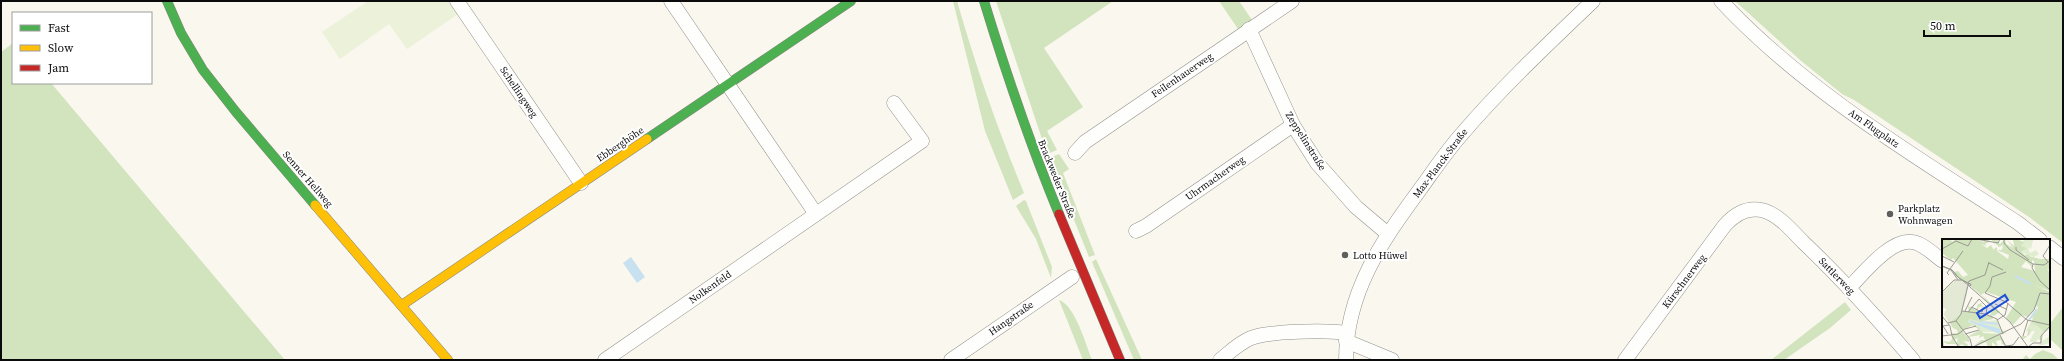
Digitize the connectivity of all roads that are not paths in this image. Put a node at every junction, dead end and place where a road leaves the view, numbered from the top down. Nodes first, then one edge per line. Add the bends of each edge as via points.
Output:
1 (167, 1) edge
2 (457, 1) edge
3 (670, 1) edge
4 (852, 1) edge
5 (984, 1) edge
6 (1292, 1) edge
7 (1593, 1) edge
8 (1721, 1) edge
9 (1250, 29) junction
10 (728, 85) junction
11 (894, 103) dead end
12 (1293, 124) junction
13 (1075, 153) dead end
14 (581, 183) junction
15 (1749, 210) joint
16 (816, 214) junction
17 (1136, 231) dead end
18 (1388, 234) junction
19 (2039, 239) edge
20 (2050, 248) edge
21 (2063, 258) edge
22 (1942, 260) edge
23 (1072, 277) dead end
24 (1849, 288) junction
25 (402, 305) junction
26 (1346, 337) junction
27 (448, 360) edge
28 (605, 360) edge
29 (951, 360) edge
30 (1120, 360) edge
31 (1220, 360) edge
32 (1346, 360) edge
33 (1392, 360) edge
34 (1625, 360) edge
35 (1913, 360) edge

1 - 25 street, Senner Hellweg via 181,33 203,70
2 - 14 street, Schellingweg
3 - 10 street
4 - 10 street, Ebberghöhe
5 - 30 street, Brackweder Straße via 1006,75 1037,161
6 - 9 street, Feilenhauerweg
7 - 18 street, Max-Planck-Straße via 1520,71 1464,132
8 - 19 street, Am Flugplatz via 1779,56 1834,100
9 - 12 street, Zeppelinstraße
9 - 13 street, Feilenhauerweg via 1086,142
10 - 14 street, Ebberghöhe
10 - 16 street
11 - 16 street, Nolkenfeld via 922,141
12 - 17 street, Uhrmacherweg
12 - 18 street, Zeppelinstraße via 1329,178 1356,207
14 - 25 street, Ebberghöhe
15 - 24 street, Sattlerweg via 1767,212 1782,222
15 - 34 street, Kürschnerweg via 1740,212 1725,225
16 - 28 street, Nolkenfeld
18 - 26 street, Max-Planck-Straße via 1358,290
20 - 21 street
22 - 24 street via 1912,242 1901,243 1890,248
23 - 29 street, Hangstraße
24 - 35 street, Sattlerweg
25 - 27 street, Senner Hellweg
26 - 31 street via 1333,331 1260,336 1241,343
26 - 32 street, Max-Planck-Straße
26 - 33 street

